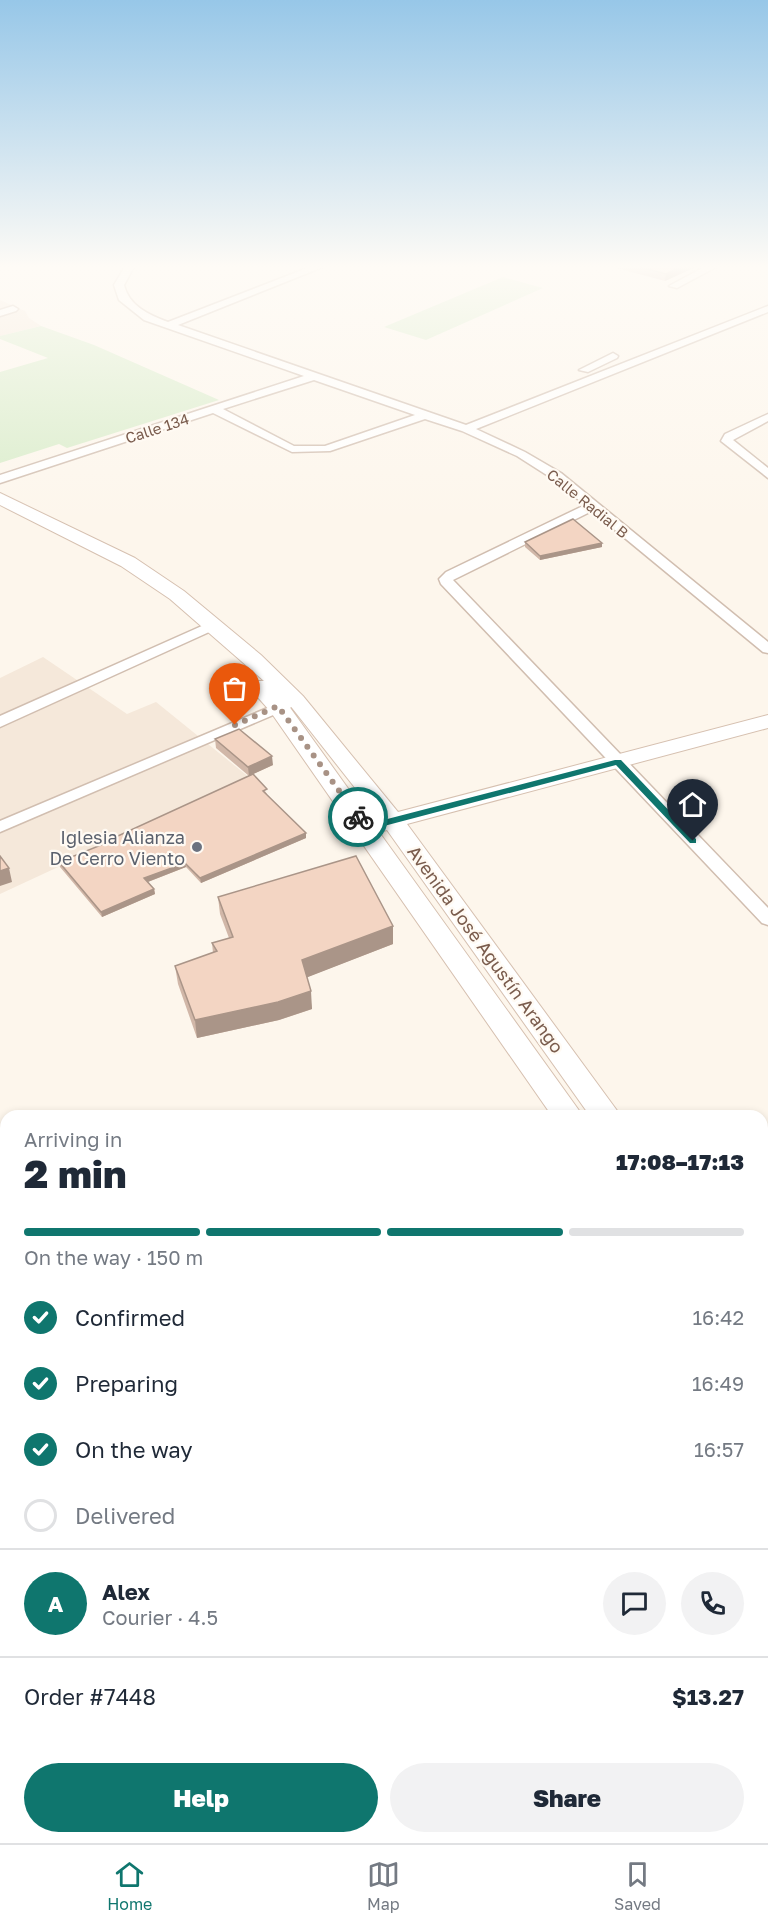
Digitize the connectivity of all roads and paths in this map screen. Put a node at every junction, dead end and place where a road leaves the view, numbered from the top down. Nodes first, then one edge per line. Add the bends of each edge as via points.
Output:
1 (241, 351) edge
2 (662, 351) edge
3 (613, 356) dead end
4 (314, 376) junction
5 (584, 382) junction
6 (214, 409) junction
7 (424, 415) junction
8 (768, 417) edge
9 (466, 429) junction
10 (768, 474) edge
11 (0, 479) edge
12 (0, 498) edge
13 (592, 506) junction
14 (0, 511) edge
15 (206, 628) junction
16 (768, 649) edge
17 (287, 703) junction
18 (768, 721) edge
19 (0, 722) edge
20 (618, 762) junction
21 (393, 821) junction
22 (0, 827) edge
23 (365, 828) junction
24 (768, 919) edge
25 (564, 1110) edge
26 (602, 1110) edge

1 - 4 street, Calle Radial B
2 - 5 street
3 - 5 street via 566,379
4 - 6 street, Calle 134
4 - 7 street, Calle Radial B
5 - 9 street
6 - 7 street via 292,449 309,450 326,449
6 - 11 street, Calle 134
7 - 9 street, Calle Radial B
8 - 10 street via 729,435 727,441
9 - 13 street, Calle Radial B via 521,454 557,476
12 - 15 main road, Avenida José Agustín Arango via 128,562 177,595
13 - 16 street, Calle Radial B
13 - 20 street via 446,579
14 - 15 main road, Avenida José Agustín Arango via 111,568
15 - 17 main road, Avenida José Agustín Arango via 237,664
15 - 19 street
17 - 21 main road, Avenida José Agustín Arango
17 - 22 street
17 - 23 main road, Avenida José Agustín Arango
18 - 20 main road
20 - 21 main road
20 - 24 street
21 - 23 main road
21 - 26 main road, Avenida José Agustín Arango
23 - 25 main road, Avenida José Agustín Arango

